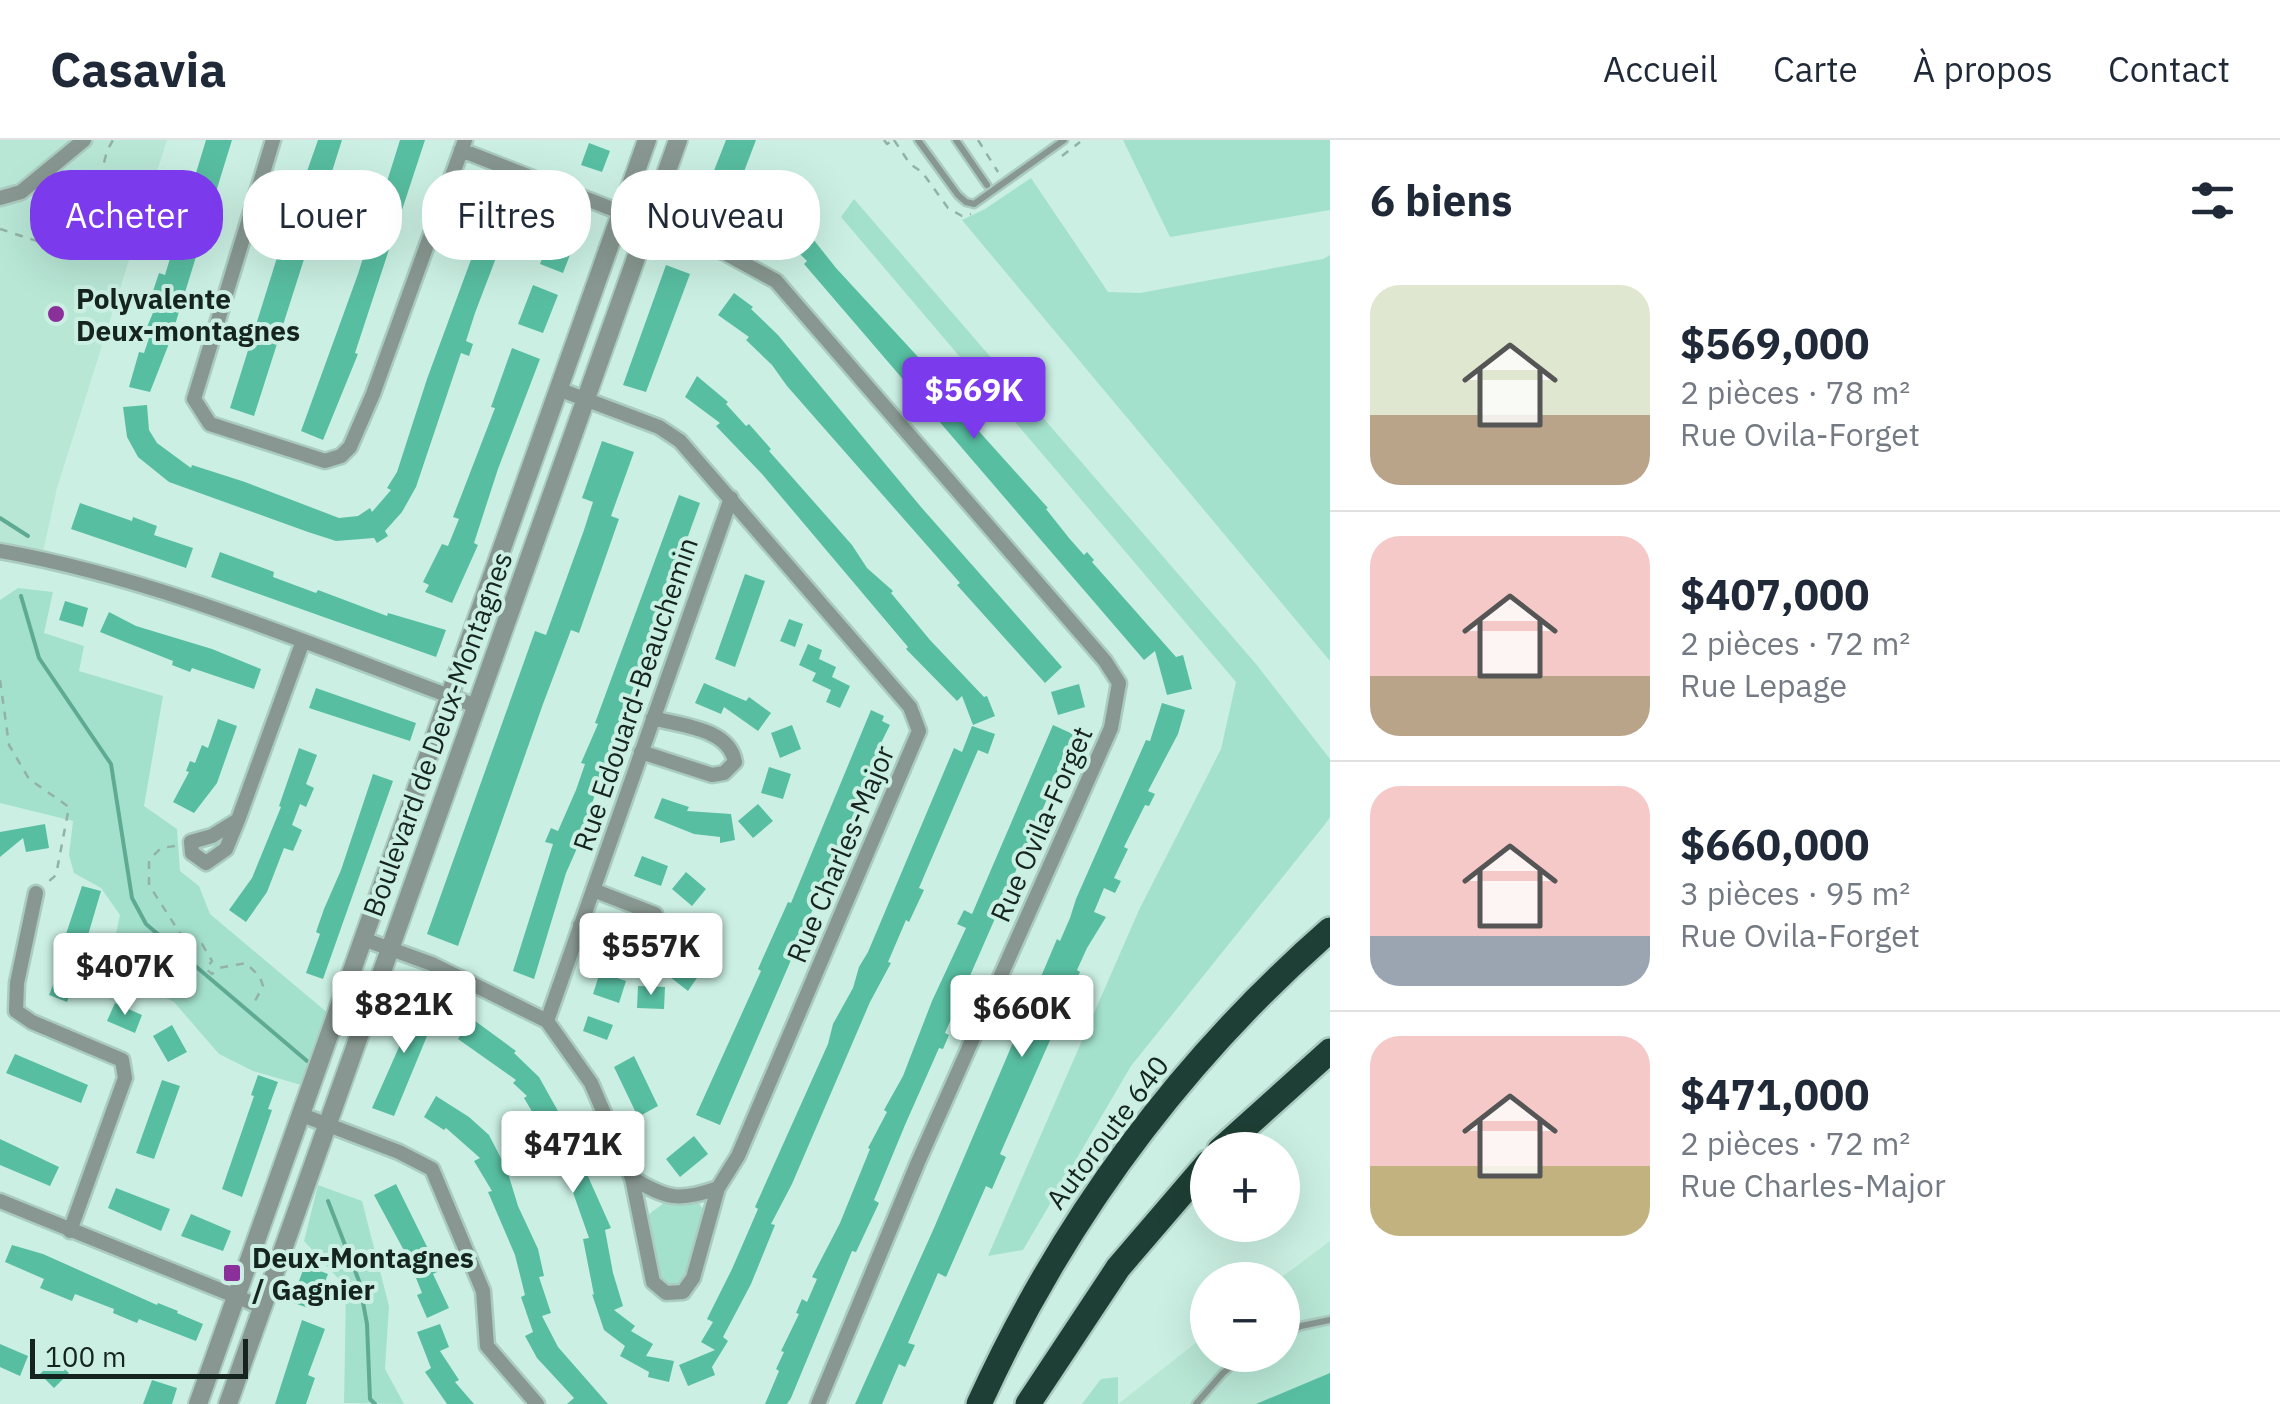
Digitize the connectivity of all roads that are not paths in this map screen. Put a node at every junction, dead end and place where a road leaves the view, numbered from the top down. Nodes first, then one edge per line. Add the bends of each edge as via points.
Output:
1 (84, 140) edge
2 (273, 140) edge
3 (647, 140) edge
4 (678, 140) edge
5 (918, 140) edge
6 (956, 140) edge
7 (1064, 140) edge
8 (463, 145) edge
9 (636, 170) edge
10 (667, 170) edge
11 (987, 185) dead end
12 (0, 198) edge
13 (611, 209) edge
14 (611, 239) edge
15 (634, 260) edge
16 (738, 260) edge
17 (558, 389) junction
18 (585, 399) junction
19 (731, 498) junction
20 (0, 551) edge
21 (302, 640) junction
22 (449, 697) junction
23 (476, 706) junction
24 (653, 718) junction
25 (642, 752) junction
26 (238, 820) junction
27 (593, 890) junction
28 (36, 894) road end
29 (1330, 917) edge
30 (580, 926) junction
31 (1330, 930) edge
32 (363, 939) junction
33 (390, 949) junction
34 (1268, 987) junction
35 (547, 1021) junction
36 (1330, 1051) edge
37 (302, 1115) junction
38 (329, 1126) junction
39 (1240, 1132) edge
40 (632, 1178) junction
41 (1190, 1184) edge
42 (718, 1188) junction
43 (0, 1201) edge
44 (70, 1231) junction
45 (236, 1296) junction
46 (262, 1307) junction
47 (1330, 1320) edge
48 (1300, 1326) edge
49 (1223, 1372) edge
50 (198, 1404) edge
51 (228, 1404) edge
52 (537, 1404) edge
53 (818, 1404) edge
54 (978, 1404) edge
55 (1028, 1404) edge
56 (1196, 1404) edge

1 - 12 street via 21,192
2 - 8 street via 194,399 210,424 324,461 350,447
3 - 9 street, Boulevard de Deux-Montagnes
4 - 10 street, Boulevard de Deux-Montagnes
5 - 7 lane via 958,195 974,204
6 - 11 lane
8 - 13 street, Rue Ovila-Forget
14 - 17 street, Boulevard de Deux-Montagnes
15 - 18 street, Boulevard de Deux-Montagnes
16 - 53 street, Rue Ovila-Forget via 776,281 1106,660 1119,683 1112,728
17 - 18 street, Rue Charles-Major
17 - 22 street, Boulevard de Deux-Montagnes
18 - 19 street, Rue Charles-Major via 680,441
18 - 23 street, Boulevard de Deux-Montagnes
19 - 24 street, Rue Edouard-Beauchemin
19 - 42 street, Rue Charles-Major via 910,706 919,731 738,1156
20 - 21 street via 126,582
21 - 22 street
21 - 26 street
22 - 23 street
22 - 32 street, Boulevard de Deux-Montagnes
23 - 33 street, Boulevard de Deux-Montagnes
24 - 25 street, Rue Edouard-Beauchemin
24 - 25 street via 716,735 733,750 735,762 712,775
25 - 27 street, Rue Edouard-Beauchemin
26 - 26 street via 191,842 192,854 206,863 226,848
27 - 30 street, Rue Edouard-Beauchemin
27 - 30 street via 644,907 655,914 660,931 641,946
28 - 44 street via 16,1011 122,1060 125,1078
29 - 34 highway
30 - 35 street, Rue Edouard-Beauchemin
31 - 34 highway, Autoroute 640
32 - 33 street, Rue Charles-Major
32 - 37 street, Boulevard de Deux-Montagnes
33 - 35 street, Rue Charles-Major
33 - 38 street, Boulevard de Deux-Montagnes
34 - 54 highway, Autoroute 640 via 1178,1084 1109,1174 1038,1284
35 - 40 street, Rue Charles-Major via 591,1083
36 - 39 highway
37 - 38 street
37 - 45 street, Boulevard de Deux-Montagnes
38 - 46 street, Boulevard de Deux-Montagnes
38 - 52 street via 432,1170 483,1291 487,1346
40 - 42 street via 672,1198
40 - 42 street, Rue Charles-Major via 653,1282 666,1293 683,1292 693,1278
41 - 55 highway via 1118,1268
43 - 44 street
44 - 45 street
45 - 46 street
45 - 50 street, Boulevard de Deux-Montagnes
46 - 51 street, Boulevard de Deux-Montagnes
47 - 48 lane
49 - 56 lane

